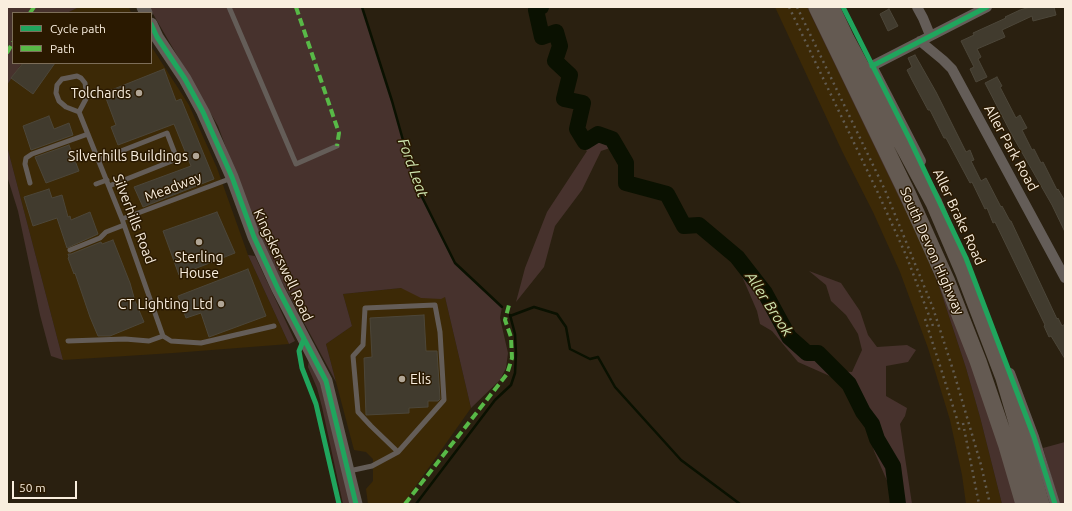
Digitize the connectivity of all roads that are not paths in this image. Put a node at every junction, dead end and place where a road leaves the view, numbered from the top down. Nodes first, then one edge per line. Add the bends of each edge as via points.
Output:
1 (229, 7) edge
2 (817, 7) edge
3 (831, 7) edge
4 (917, 7) edge
5 (987, 7) edge
6 (152, 26) edge
7 (930, 36) junction
8 (920, 41) junction
9 (79, 112) junction
10 (88, 134) junction
11 (337, 146) dead end
12 (98, 160) junction
13 (232, 178) junction
14 (106, 180) junction
15 (30, 183) dead end
16 (96, 184) dead end
17 (109, 186) junction
18 (123, 222) junction
19 (70, 250) dead end
20 (1065, 278) edge
21 (274, 326) dead end
22 (164, 336) junction
23 (68, 341) dead end
24 (398, 452) junction
25 (348, 472) junction
26 (356, 504) edge
27 (1024, 504) edge
28 (1042, 504) edge
29 (1055, 504) edge

1 - 11 lane via 296,164
2 - 27 highway, South Devon Highway via 947,282 978,361
3 - 28 highway, South Devon Highway via 934,203 955,252 1004,378
4 - 7 street
5 - 7 street, Aller Brake Road
6 - 13 street, Kingskerswell Road via 203,112
7 - 8 street, Aller Brake Road
8 - 20 street, Aller Park Road via 952,69
8 - 29 street, Aller Brake Road via 872,66 966,258 1034,438
9 - 9 lane via 88,97 85,83 76,76 62,79 57,85 56,94 59,101
9 - 10 lane, Silverhills Road
10 - 12 lane, Silverhills Road
10 - 15 lane via 26,158
12 - 14 lane, Silverhills Road
12 - 17 lane via 167,133 177,159
13 - 18 lane, Meadway
13 - 25 street, Kingskerswell Road via 254,238 326,381
14 - 16 lane
14 - 17 lane, Silverhills Road
17 - 18 lane, Silverhills Road
18 - 19 lane, Meadway via 100,238
18 - 22 lane, Silverhills Road
21 - 22 lane via 202,342 171,341
22 - 23 lane via 149,341
24 - 24 lane via 444,400 440,332 435,305 365,308 363,345 353,356 358,412
24 - 25 lane via 372,466
25 - 26 street, Kingskerswell Road

